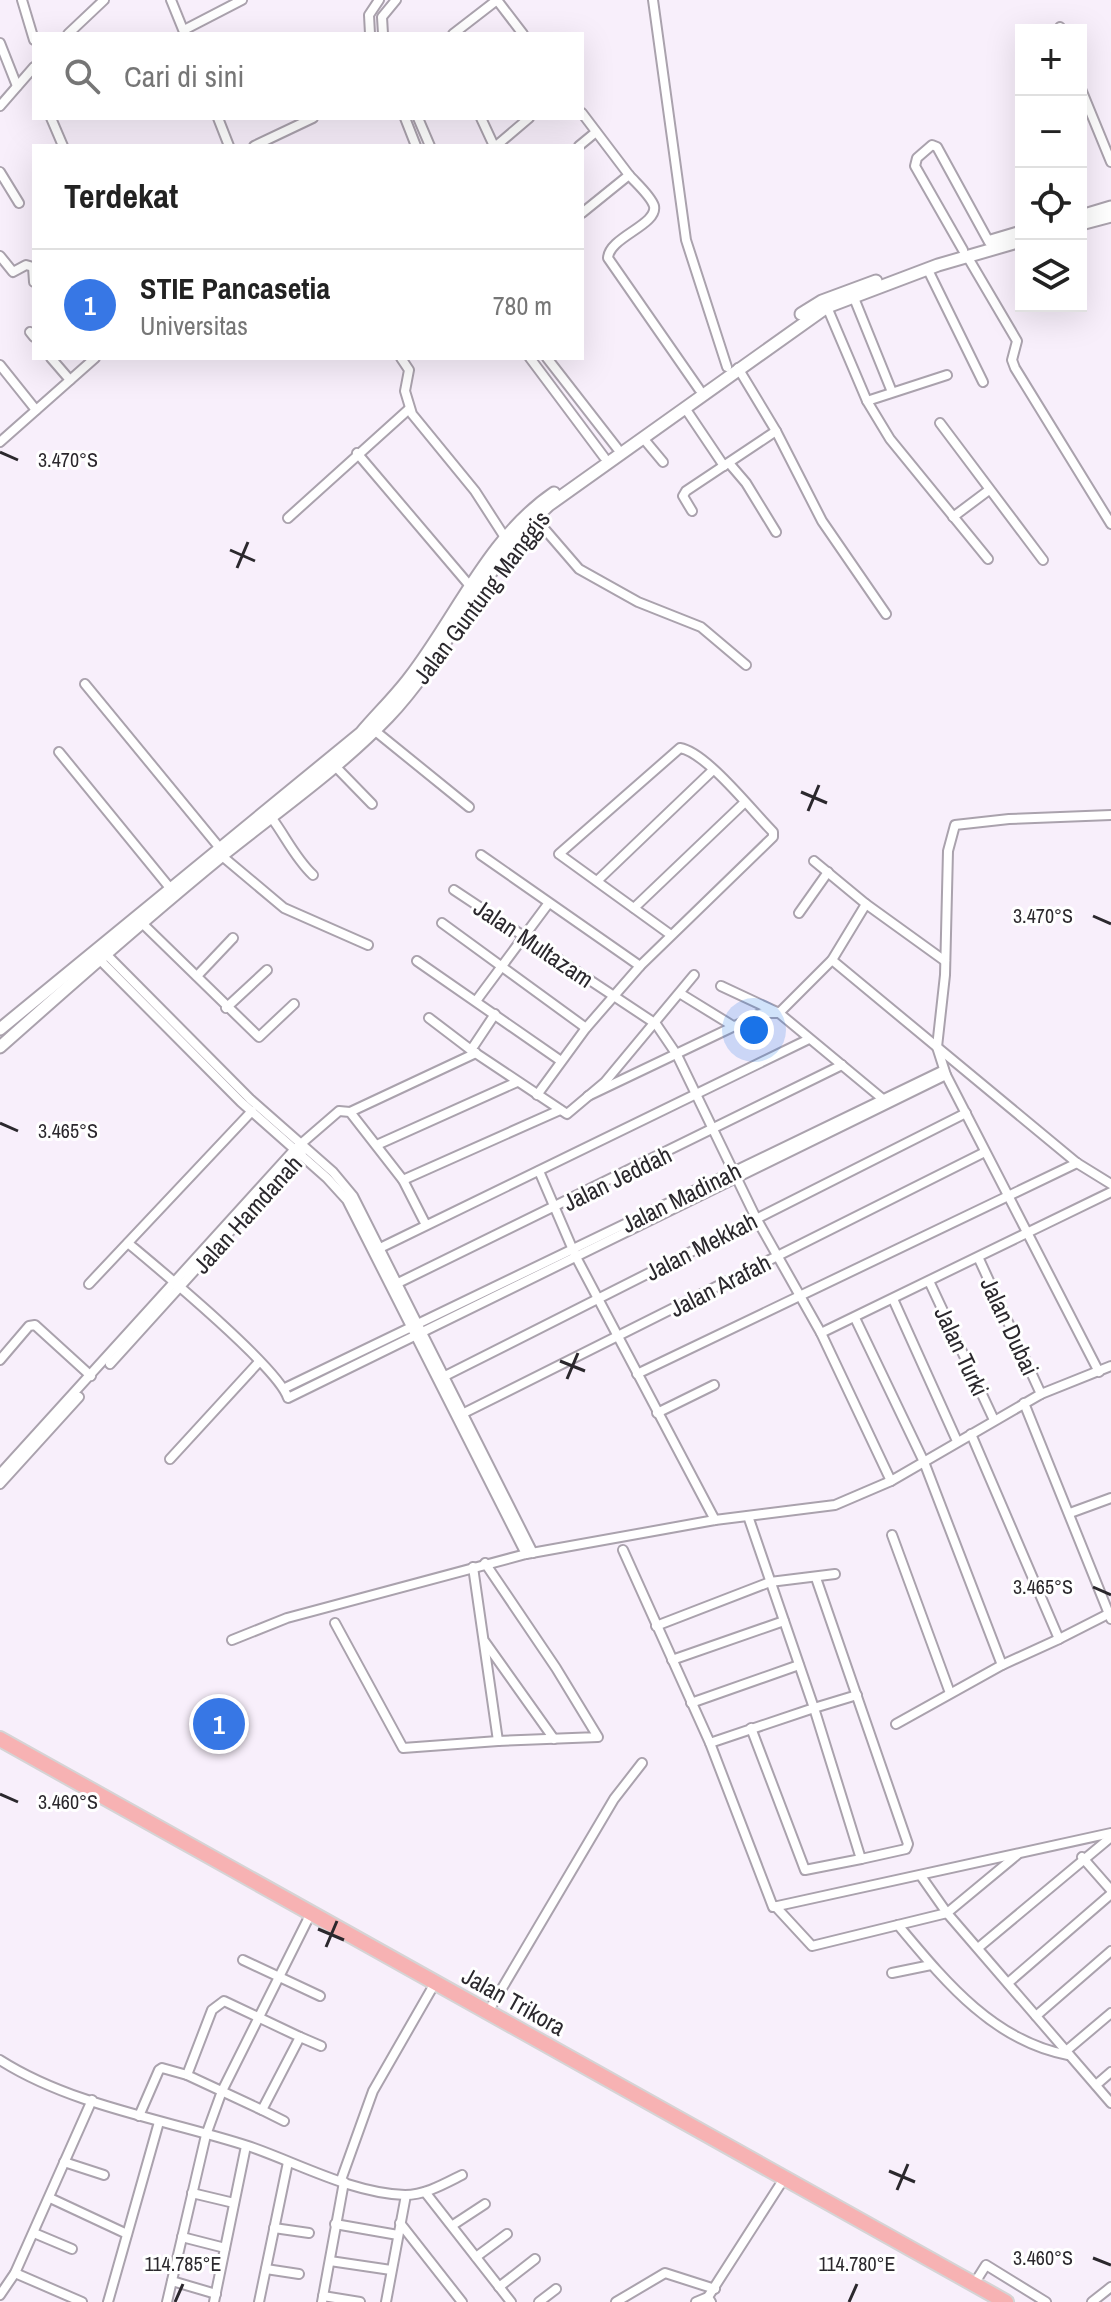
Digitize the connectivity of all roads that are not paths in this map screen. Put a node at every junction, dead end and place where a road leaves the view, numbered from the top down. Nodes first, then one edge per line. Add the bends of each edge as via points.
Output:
1 (22, 0) edge
2 (104, 0) edge
3 (171, 0) edge
4 (242, 0) edge
5 (379, 0) edge
6 (396, 0) edge
7 (497, 0) edge
8 (653, 0) edge
9 (70, 32) edge
10 (184, 32) edge
11 (370, 32) edge
12 (383, 32) edge
13 (456, 32) edge
14 (521, 32) edge
15 (32, 33) edge
16 (0, 43) edge
17 (32, 73) edge
18 (17, 86) junction
19 (1084, 96) edge
20 (0, 106) edge
21 (584, 116) edge
22 (52, 120) edge
23 (220, 120) edge
24 (309, 120) edge
25 (406, 120) edge
26 (419, 120) edge
27 (482, 120) edge
28 (527, 120) edge
29 (596, 132) junction
30 (62, 144) edge
31 (228, 144) edge
32 (258, 144) edge
33 (415, 144) edge
34 (429, 144) edge
35 (494, 144) edge
36 (497, 144) edge
37 (581, 144) edge
38 (1111, 162) edge
39 (0, 172) edge
40 (629, 175) junction
41 (19, 203) dead end
42 (1111, 207) edge
43 (584, 211) edge
44 (1087, 214) edge
45 (1111, 216) edge
46 (1087, 222) edge
47 (1015, 234) edge
48 (989, 242) junction
49 (1015, 242) edge
50 (965, 253) junction
51 (0, 256) edge
52 (32, 267) edge
53 (928, 270) junction
54 (854, 298) junction
55 (827, 307) junction
56 (53, 360) edge
57 (93, 360) edge
58 (402, 360) edge
59 (531, 360) edge
60 (549, 360) edge
61 (0, 365) edge
62 (732, 368) junction
63 (947, 375) dead end
64 (70, 380) junction
65 (983, 382) dead end
66 (699, 389) junction
67 (892, 392) junction
68 (867, 401) junction
69 (685, 408) junction
70 (409, 409) junction
71 (36, 410) junction
72 (940, 423) dead end
73 (776, 431) junction
74 (643, 438) junction
75 (1, 439) edge
76 (617, 448) junction
77 (357, 453) junction
78 (604, 457) junction
79 (663, 462) dead end
80 (727, 464) junction
81 (989, 490) junction
82 (692, 511) dead end
83 (953, 517) junction
84 (288, 518) dead end
85 (535, 518) junction
86 (1111, 524) edge
87 (776, 532) dead end
88 (506, 539) junction
89 (988, 559) dead end
90 (1043, 560) dead end
91 (470, 586) junction
92 (886, 614) dead end
93 (746, 665) dead end
94 (85, 684) dead end
95 (374, 730) junction
96 (59, 752) dead end
97 (335, 766) junction
98 (712, 771) junction
99 (744, 803) junction
100 (372, 804) dead end
101 (469, 807) dead end
102 (1111, 815) edge
103 (271, 817) junction
104 (220, 851) junction
105 (481, 855) dead end
106 (814, 861) dead end
107 (828, 872) junction
108 (313, 875) dead end
109 (597, 881) junction
110 (170, 888) junction
111 (454, 890) dead end
112 (548, 904) junction
113 (866, 904) junction
114 (634, 908) junction
115 (799, 913) dead end
116 (442, 923) dead end
117 (144, 925) junction
118 (523, 935) junction
119 (671, 935) junction
120 (233, 938) dead end
121 (368, 945) dead end
122 (100, 954) junction
123 (832, 960) junction
124 (417, 961) dead end
125 (945, 961) junction
126 (640, 966) junction
127 (501, 967) junction
128 (267, 970) dead end
129 (694, 975) dead end
130 (197, 976) junction
131 (721, 986) dead end
132 (681, 994) junction
133 (614, 996) junction
134 (476, 1001) junction
135 (294, 1004) dead end
136 (226, 1008) junction
137 (779, 1013) junction
138 (495, 1014) junction
139 (429, 1018) dead end
140 (656, 1024) junction
141 (733, 1026) junction
142 (586, 1028) junction
143 (0, 1029) edge
144 (809, 1039) junction
145 (0, 1047) edge
146 (937, 1047) junction
147 (474, 1052) junction
148 (677, 1055) junction
149 (561, 1061) junction
150 (842, 1065) junction
151 (945, 1072) junction
152 (517, 1082) junction
153 (695, 1094) junction
154 (537, 1095) junction
155 (588, 1096) junction
156 (885, 1100) junction
157 (560, 1110) junction
158 (252, 1111) junction
159 (350, 1112) junction
160 (966, 1113) junction
161 (714, 1130) junction
162 (379, 1144) junction
163 (301, 1149) junction
164 (985, 1152) junction
165 (1077, 1163) junction
166 (539, 1171) junction
167 (736, 1175) junction
168 (403, 1180) junction
169 (1111, 1184) edge
170 (1111, 1192) edge
171 (1009, 1196) junction
172 (555, 1208) junction
173 (756, 1218) junction
174 (426, 1225) junction
175 (1029, 1233) junction
176 (128, 1243) junction
177 (377, 1250) junction
178 (575, 1254) junction
179 (777, 1256) junction
180 (979, 1259) junction
181 (929, 1281) junction
182 (89, 1284) dead end
183 (394, 1285) junction
184 (177, 1286) junction
185 (798, 1296) junction
186 (597, 1298) junction
187 (893, 1299) junction
188 (855, 1318) junction
189 (417, 1330) junction
190 (821, 1333) junction
191 (620, 1336) junction
192 (0, 1360) edge
193 (344, 1360) junction
194 (259, 1362) junction
195 (1111, 1366) edge
196 (350, 1369) junction
197 (1099, 1372) junction
198 (637, 1374) junction
199 (91, 1376) junction
200 (440, 1378) junction
201 (714, 1385) dead end
202 (285, 1388) junction
203 (1041, 1394) junction
204 (1024, 1403) junction
205 (657, 1413) junction
206 (459, 1416) junction
207 (994, 1420) junction
208 (971, 1434) junction
209 (957, 1441) junction
210 (170, 1459) dead end
211 (924, 1462) junction
212 (0, 1474) edge
213 (891, 1481) junction
214 (0, 1484) edge
215 (1111, 1498) edge
216 (1070, 1513) junction
217 (748, 1516) junction
218 (715, 1520) junction
219 (892, 1535) dead end
220 (623, 1550) dead end
221 (530, 1554) junction
222 (485, 1563) junction
223 (473, 1567) junction
224 (835, 1574) dead end
225 (816, 1578) junction
226 (770, 1582) junction
227 (1110, 1615) edge
228 (784, 1621) junction
229 (335, 1623) dead end
230 (656, 1626) junction
231 (1059, 1639) junction
232 (232, 1640) dead end
233 (483, 1640) junction
234 (672, 1660) junction
235 (799, 1665) junction
236 (1002, 1665) junction
237 (950, 1693) junction
238 (857, 1695) junction
239 (691, 1703) junction
240 (814, 1708) junction
241 (896, 1724) dead end
242 (751, 1728) junction
243 (0, 1739) edge
244 (554, 1739) junction
245 (498, 1741) junction
246 (710, 1743) junction
247 (642, 1763) dead end
248 (1111, 1835) edge
249 (1019, 1853) junction
250 (1082, 1857) junction
251 (861, 1859) junction
252 (921, 1876) junction
253 (1111, 1892) edge
254 (776, 1907) junction
255 (311, 1913) junction
256 (947, 1913) junction
257 (898, 1925) junction
258 (978, 1948) junction
259 (1111, 1951) edge
260 (243, 1960) dead end
261 (931, 1965) junction
262 (892, 1973) dead end
263 (278, 1976) junction
264 (435, 1983) junction
265 (1008, 1983) junction
266 (320, 1996) dead end
267 (488, 2012) junction
268 (1111, 2013) edge
269 (258, 2016) junction
270 (1036, 2016) junction
271 (300, 2037) junction
272 (321, 2046) dead end
273 (1068, 2053) junction
274 (0, 2060) edge
275 (1111, 2072) edge
276 (187, 2075) junction
277 (1096, 2085) junction
278 (222, 2091) junction
279 (92, 2100) junction
280 (1111, 2103) edge
281 (262, 2110) junction
282 (139, 2116) junction
283 (284, 2121) dead end
284 (159, 2122) junction
285 (206, 2135) junction
286 (246, 2146) junction
287 (64, 2162) junction
288 (288, 2162) junction
289 (104, 2175) dead end
290 (462, 2175) dead end
291 (785, 2177) junction
292 (342, 2181) junction
293 (425, 2192) junction
294 (192, 2193) junction
295 (406, 2195) junction
296 (50, 2198) junction
297 (234, 2203) junction
298 (485, 2204) dead end
299 (400, 2223) junction
300 (335, 2224) junction
301 (453, 2225) junction
302 (274, 2228) junction
303 (34, 2233) junction
304 (309, 2233) dead end
305 (127, 2234) junction
306 (507, 2234) dead end
307 (398, 2235) junction
308 (182, 2237) junction
309 (225, 2248) junction
310 (72, 2249) dead end
311 (476, 2257) junction
312 (535, 2259) dead end
313 (330, 2261) junction
314 (266, 2269) junction
315 (391, 2270) junction
316 (15, 2273) junction
317 (299, 2274) dead end
318 (172, 2281) junction
319 (974, 2284) junction
320 (499, 2287) junction
321 (1111, 2287) edge
322 (556, 2289) dead end
323 (715, 2289) junction
324 (0, 2295) edge
325 (215, 2298) edge
326 (323, 2299) edge
327 (710, 2299) edge
328 (82, 2302) edge
329 (108, 2302) edge
330 (167, 2302) edge
331 (259, 2302) edge
332 (360, 2302) edge
333 (386, 2302) edge
334 (462, 2302) edge
335 (511, 2302) edge
336 (539, 2302) edge
337 (616, 2302) edge
338 (696, 2302) edge
339 (1006, 2302) edge
340 (1046, 2302) edge
341 (1092, 2302) edge

1 - 15 street
2 - 9 street
3 - 10 street
4 - 10 street
5 - 11 street via 369,15
6 - 12 street via 382,17
7 - 13 street
7 - 14 street
8 - 62 street via 686,240
16 - 18 street
17 - 18 street
18 - 20 street
19 - 38 street
21 - 29 street
22 - 30 street
23 - 31 street
24 - 32 street
25 - 33 street
26 - 34 street
27 - 35 street
28 - 36 street
29 - 37 street
29 - 40 street
39 - 41 street
40 - 43 street
40 - 66 street via 654,210 612,247 608,258
42 - 44 street
45 - 46 street
47 - 48 street, Jalan Guntung Manggis
48 - 50 street, Jalan Guntung Manggis
48 - 50 street via 932,145 915,166
49 - 50 street, Jalan Guntung Manggis
50 - 53 street, Jalan Guntung Manggis
50 - 62 street, Jalan Guntung Manggis via 822,301
50 - 86 street via 1017,341 1015,368
51 - 52 street via 13,272
53 - 54 street, Jalan Guntung Manggis
53 - 65 street
54 - 55 street, Jalan Guntung Manggis
54 - 67 street
55 - 62 street, Jalan Guntung Manggis
55 - 68 street
56 - 64 street
57 - 64 street
58 - 70 street via 409,370
59 - 78 street
60 - 76 street
61 - 71 street
62 - 66 street, Jalan Guntung Manggis
62 - 69 street, Jalan Guntung Manggis
62 - 73 street
63 - 67 street
64 - 71 street
66 - 76 street, Jalan Guntung Manggis
67 - 68 street
68 - 83 street via 890,439
69 - 74 street, Jalan Guntung Manggis
69 - 80 street
70 - 77 street
70 - 88 street
71 - 75 street
72 - 81 street
73 - 80 street
73 - 92 street via 822,521
74 - 79 street
74 - 85 street, Jalan Guntung Manggis
76 - 78 street, Jalan Guntung Manggis
77 - 84 street
77 - 91 street
78 - 88 street, Jalan Guntung Manggis via 542,501
80 - 82 street via 683,493
80 - 87 street via 746,483
81 - 83 street
81 - 90 street
83 - 89 street
85 - 93 street via 579,569 638,602 701,627
85 - 95 street, Jalan Guntung Manggis via 449,632 431,666
88 - 91 street, Jalan Guntung Manggis
91 - 104 street, Jalan Guntung Manggis via 410,677 361,733
94 - 104 street
95 - 97 street, Jalan Guntung Manggis
95 - 101 street
96 - 110 street
97 - 100 street
97 - 103 street, Jalan Guntung Manggis
98 - 99 street
98 - 109 street
98 - 109 street via 688,749 674,751 559,854
99 - 114 street
99 - 119 street via 773,837
102 - 125 street via 955,825 948,851
103 - 104 street, Jalan Guntung Manggis
103 - 108 street
104 - 110 street, Jalan Guntung Manggis
104 - 117 street, Jalan Guntung Manggis
104 - 121 street via 284,908
105 - 112 street
106 - 107 street
107 - 113 street
107 - 115 street
109 - 114 street
110 - 122 street, Jalan Guntung Manggis
111 - 118 street, Jalan Multazam
112 - 118 street
112 - 126 street
113 - 123 street
113 - 125 street
114 - 119 street
116 - 127 street
117 - 122 street, Jalan Guntung Manggis
117 - 130 street
118 - 127 street
118 - 133 street, Jalan Multazam
119 - 126 street
120 - 130 street
122 - 143 street, Jalan Guntung Manggis
122 - 145 street, Jalan Guntung Manggis
122 - 158 street
122 - 163 street
123 - 137 street
123 - 146 street
124 - 134 street
125 - 146 street
126 - 133 street
127 - 134 street
127 - 142 street
128 - 136 street
129 - 132 street
130 - 136 street
131 - 137 street
132 - 140 street
132 - 141 street
133 - 140 street, Jalan Multazam
133 - 142 street
134 - 138 street
135 - 136 street via 262,1037
137 - 141 street via 762,1013
137 - 144 street
138 - 147 street
138 - 149 street
139 - 147 street
140 - 148 street
140 - 155 street
141 - 148 street
142 - 149 street
144 - 150 street
144 - 153 street
146 - 151 street
146 - 165 street
147 - 152 street
147 - 159 street, Jalan Hamdanah
148 - 153 street
148 - 155 street
149 - 154 street
150 - 156 street
150 - 161 street, Jalan Jeddah
151 - 156 street, Jalan Madinah
151 - 160 street
152 - 154 street
152 - 162 street
153 - 161 street
153 - 166 street
154 - 157 street
155 - 157 street via 570,1114
156 - 167 street, Jalan Madinah
157 - 168 street
158 - 163 street
158 - 176 street
159 - 162 street
159 - 163 street, Jalan Hamdanah via 339,1111
160 - 164 street
160 - 173 street, Jalan Mekkah
161 - 167 street
161 - 172 street, Jalan Jeddah
162 - 168 street
163 - 177 street via 333,1172 353,1196
163 - 184 street, Jalan Hamdanah
164 - 171 street
164 - 179 street, Jalan Arafah
165 - 169 street
165 - 171 street
166 - 172 street
166 - 174 street
167 - 173 street
167 - 178 street, Jalan Madinah
168 - 174 street
170 - 175 street
171 - 175 street
171 - 185 street
172 - 178 street
172 - 183 street, Jalan Jeddah
173 - 179 street
173 - 186 street, Jalan Mekkah
174 - 177 street
175 - 180 street
175 - 197 street
176 - 182 street
176 - 184 street
177 - 183 street
178 - 186 street
178 - 189 street, Jalan Madinah
179 - 185 street
179 - 191 street, Jalan Arafah
180 - 181 street
180 - 203 street, Jalan Dubai
181 - 187 street
181 - 207 street, Jalan Turki
183 - 189 street
184 - 194 street
184 - 199 street, Jalan Hamdanah
184 - 214 street, Jalan Hamdanah
185 - 190 street
185 - 198 street
186 - 191 street
186 - 200 street, Jalan Mekkah
187 - 188 street
187 - 209 street
188 - 190 street
188 - 211 street
189 - 193 street
189 - 196 street
189 - 200 street
190 - 213 street
191 - 198 street
191 - 206 street, Jalan Arafah
192 - 199 street via 35,1325
193 - 196 street
193 - 202 street
194 - 202 street
194 - 210 street
195 - 197 street
196 - 202 street via 288,1398
197 - 203 street
198 - 205 street
199 - 212 street, Jalan Hamdanah
200 - 206 street
201 - 205 street
203 - 204 street
204 - 207 street
204 - 216 street
205 - 218 street
206 - 221 street
207 - 208 street
208 - 209 street
208 - 231 street
209 - 211 street
211 - 213 street
211 - 236 street
213 - 217 street via 835,1505
215 - 216 street
216 - 227 street
217 - 218 street
217 - 226 street
218 - 221 street
219 - 237 street
220 - 230 street
221 - 222 street
222 - 223 street
222 - 244 street via 598,1737
223 - 232 street via 287,1618
223 - 233 street
224 - 225 street
225 - 226 street
225 - 238 street
226 - 228 street
226 - 230 street
227 - 231 street
228 - 234 street
228 - 235 street
229 - 245 street via 403,1748
230 - 234 street
231 - 236 street
233 - 244 street
233 - 245 street
234 - 239 street
235 - 239 street
235 - 240 street
236 - 237 street
237 - 241 street
238 - 240 street
238 - 251 street via 908,1844 906,1849
239 - 246 street
240 - 242 street
240 - 251 street
242 - 246 street
242 - 251 street via 805,1870
243 - 255 main road, Jalan Trikora
244 - 245 street
246 - 254 street via 771,1906
247 - 267 street via 614,1799
248 - 249 street
248 - 250 street
249 - 252 street
249 - 256 street
250 - 253 street
250 - 258 street
252 - 254 street
252 - 256 street
253 - 265 street
254 - 257 street via 812,1946
255 - 263 street
255 - 264 main road, Jalan Trikora
256 - 257 street
256 - 258 street
257 - 261 street
258 - 265 street
259 - 270 street
260 - 263 street
261 - 262 street
261 - 273 street via 969,2005 1019,2037 1052,2052
263 - 266 street
263 - 269 street
264 - 267 main road, Jalan Trikora
264 - 292 street via 373,2091
265 - 270 street
267 - 291 main road, Jalan Trikora
268 - 273 street
269 - 271 street
269 - 276 street via 224,2001 216,2004
269 - 278 street
270 - 273 street
271 - 272 street
271 - 281 street
273 - 277 street
274 - 279 street
275 - 277 street
276 - 278 street
276 - 282 street via 159,2070
277 - 280 street
278 - 281 street
278 - 285 street
279 - 282 street
279 - 287 street
281 - 283 street
282 - 284 street
284 - 285 street
284 - 305 street
285 - 286 street
285 - 294 street
286 - 288 street
286 - 297 street
287 - 289 street
287 - 296 street
288 - 292 street
288 - 302 street
290 - 293 street
291 - 319 main road, Jalan Trikora
291 - 323 street
292 - 295 street
292 - 300 street
293 - 295 street
293 - 301 street
294 - 297 street
294 - 308 street
295 - 299 street
296 - 303 street
296 - 305 street
297 - 309 street
298 - 301 street
299 - 307 street
299 - 334 street
300 - 307 street
300 - 313 street
301 - 311 street
302 - 304 street
302 - 314 street
303 - 310 street
303 - 316 street
305 - 329 street
306 - 311 street
307 - 315 street
308 - 309 street
308 - 318 street
309 - 325 street
311 - 320 street
312 - 320 street
313 - 315 street
313 - 326 street
314 - 317 street
314 - 331 street
315 - 333 street
316 - 324 street
316 - 328 street
318 - 325 street
318 - 330 street
319 - 339 main road, Jalan Trikora
319 - 340 street via 986,2265
320 - 335 street
321 - 341 street
322 - 336 street
323 - 327 street
323 - 337 street via 665,2273
326 - 332 street
327 - 338 street

